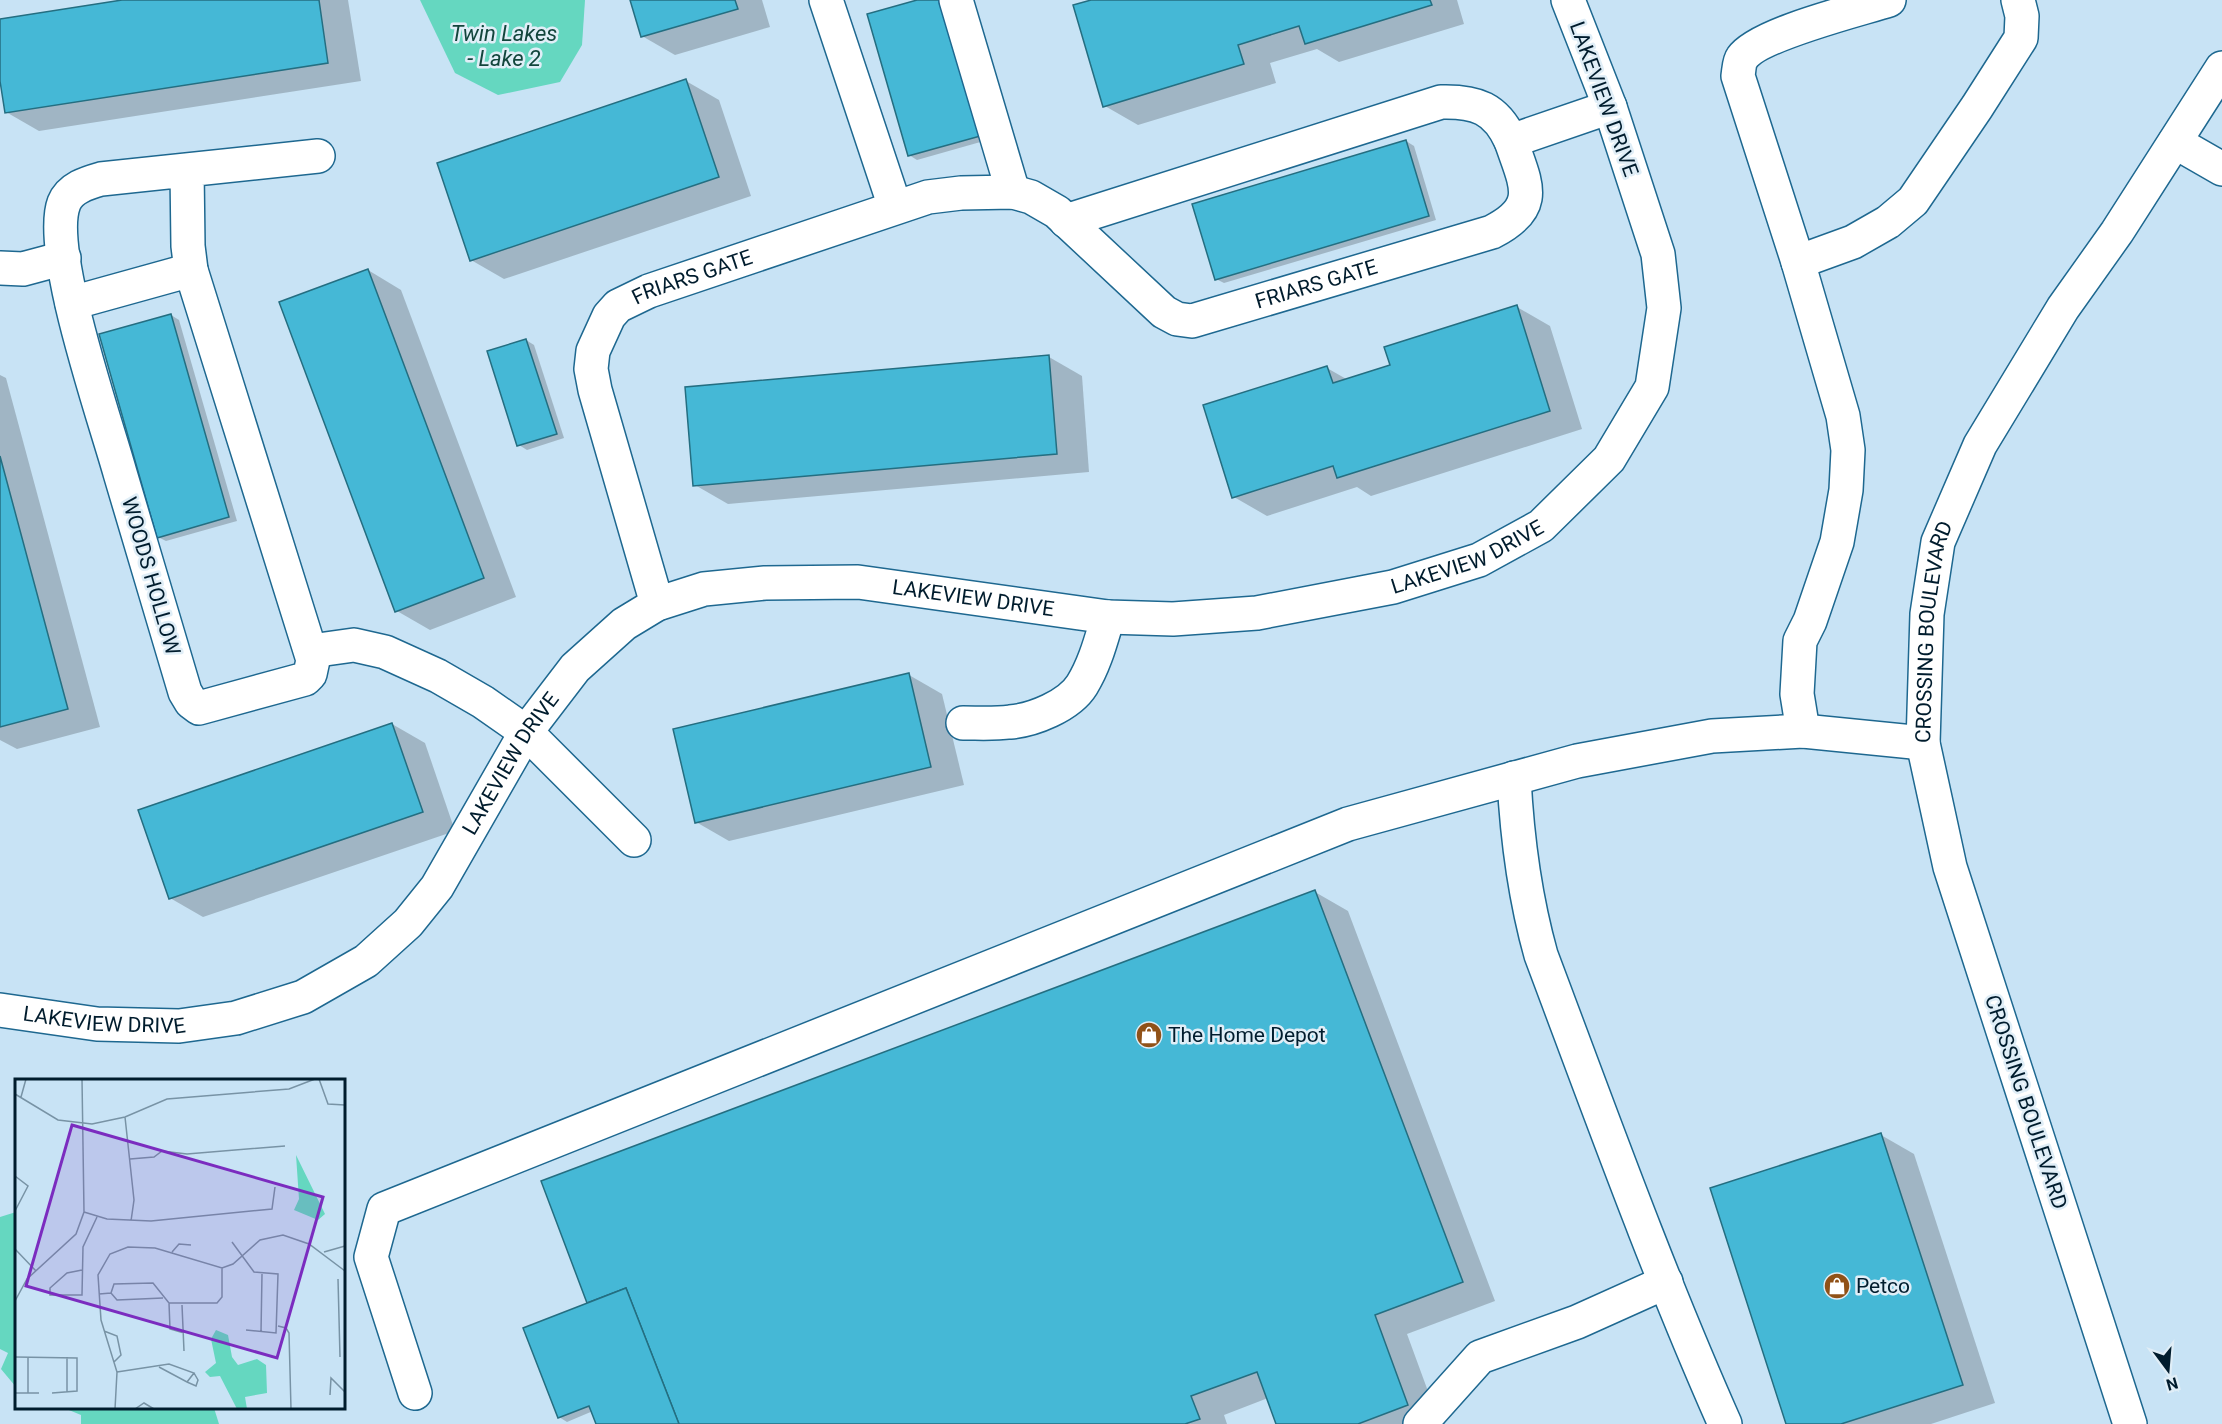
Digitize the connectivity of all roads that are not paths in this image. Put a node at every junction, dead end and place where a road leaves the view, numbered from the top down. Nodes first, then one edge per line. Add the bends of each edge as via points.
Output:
1 (826, 0) edge
2 (956, 0) edge
3 (1568, 0) edge
4 (1889, 0) edge
5 (2018, 0) edge
6 (2222, 68) edge
7 (1610, 106) junction
8 (1511, 141) junction
9 (2175, 142) junction
10 (318, 156) dead end
11 (2222, 169) edge
12 (187, 170) junction
13 (1013, 192) junction
14 (895, 207) junction
15 (1066, 221) junction
16 (64, 258) junction
17 (1798, 262) junction
18 (0, 268) edge
19 (191, 270) junction
20 (72, 303) junction
21 (657, 604) junction
22 (1108, 617) junction
23 (311, 651) junction
24 (963, 723) dead end
25 (1803, 731) junction
26 (526, 732) junction
27 (1923, 743) junction
28 (1514, 778) junction
29 (634, 840) dead end
30 (0, 1010) edge
31 (1666, 1282) junction
32 (415, 1392) dead end
33 (1420, 1424) edge
34 (1725, 1424) edge
35 (2130, 1424) edge

1 - 14 street
2 - 13 street
3 - 7 street, LAKEVIEW DRIVE
4 - 17 street via 1783,33 1750,49 1740,59 1738,76
5 - 17 street via 2021,38 1913,201 1888,222 1853,242
6 - 9 street, CROSSING BOULEVARD
7 - 8 street
7 - 22 street, LAKEVIEW DRIVE via 1658,254 1664,308 1652,387 1609,459 1541,526 1479,560 1392,587 1257,613 1173,619
8 - 15 street, FRIARS GATE via 1491,112 1460,101 1441,102
8 - 15 street, FRIARS GATE via 1526,197 1521,212 1509,223 1492,232 1192,321 1164,312
9 - 11 street
9 - 27 street, CROSSING BOULEVARD via 2063,308 1980,445 1938,542 1927,614
10 - 12 street, WOODS HOLLOW
12 - 16 street, WOODS HOLLOW via 101,179 73,191 61,217
12 - 19 street
13 - 14 street, FRIARS GATE via 950,194
13 - 15 street, FRIARS GATE via 1031,196
14 - 21 street, FRIARS GATE via 650,291 618,306 609,316 593,351 591,369
16 - 18 street via 23,269
16 - 20 street, WOODS HOLLOW
17 - 25 street via 1843,416 1848,450 1837,542 1800,641 1797,694
19 - 20 street
19 - 23 street
20 - 23 street, WOODS HOLLOW via 191,702 205,708 305,678 312,668
21 - 22 street, LAKEVIEW DRIVE via 704,589 765,583 858,582
21 - 26 street, LAKEVIEW DRIVE via 624,624 575,668
22 - 24 street via 1092,667 1080,688 1064,702 1012,722
23 - 26 street via 354,645 386,652 438,676
25 - 27 street
25 - 28 street via 1712,736 1577,761
26 - 29 street
26 - 30 street, LAKEVIEW DRIVE via 438,887 408,923 366,961 303,997 236,1018 179,1026 97,1024
27 - 35 street, CROSSING BOULEVARD via 1950,867
28 - 31 street via 1516,822 1541,955
28 - 32 street via 1348,824 384,1209 371,1257
31 - 33 street via 1577,1322 1480,1357
31 - 34 street

